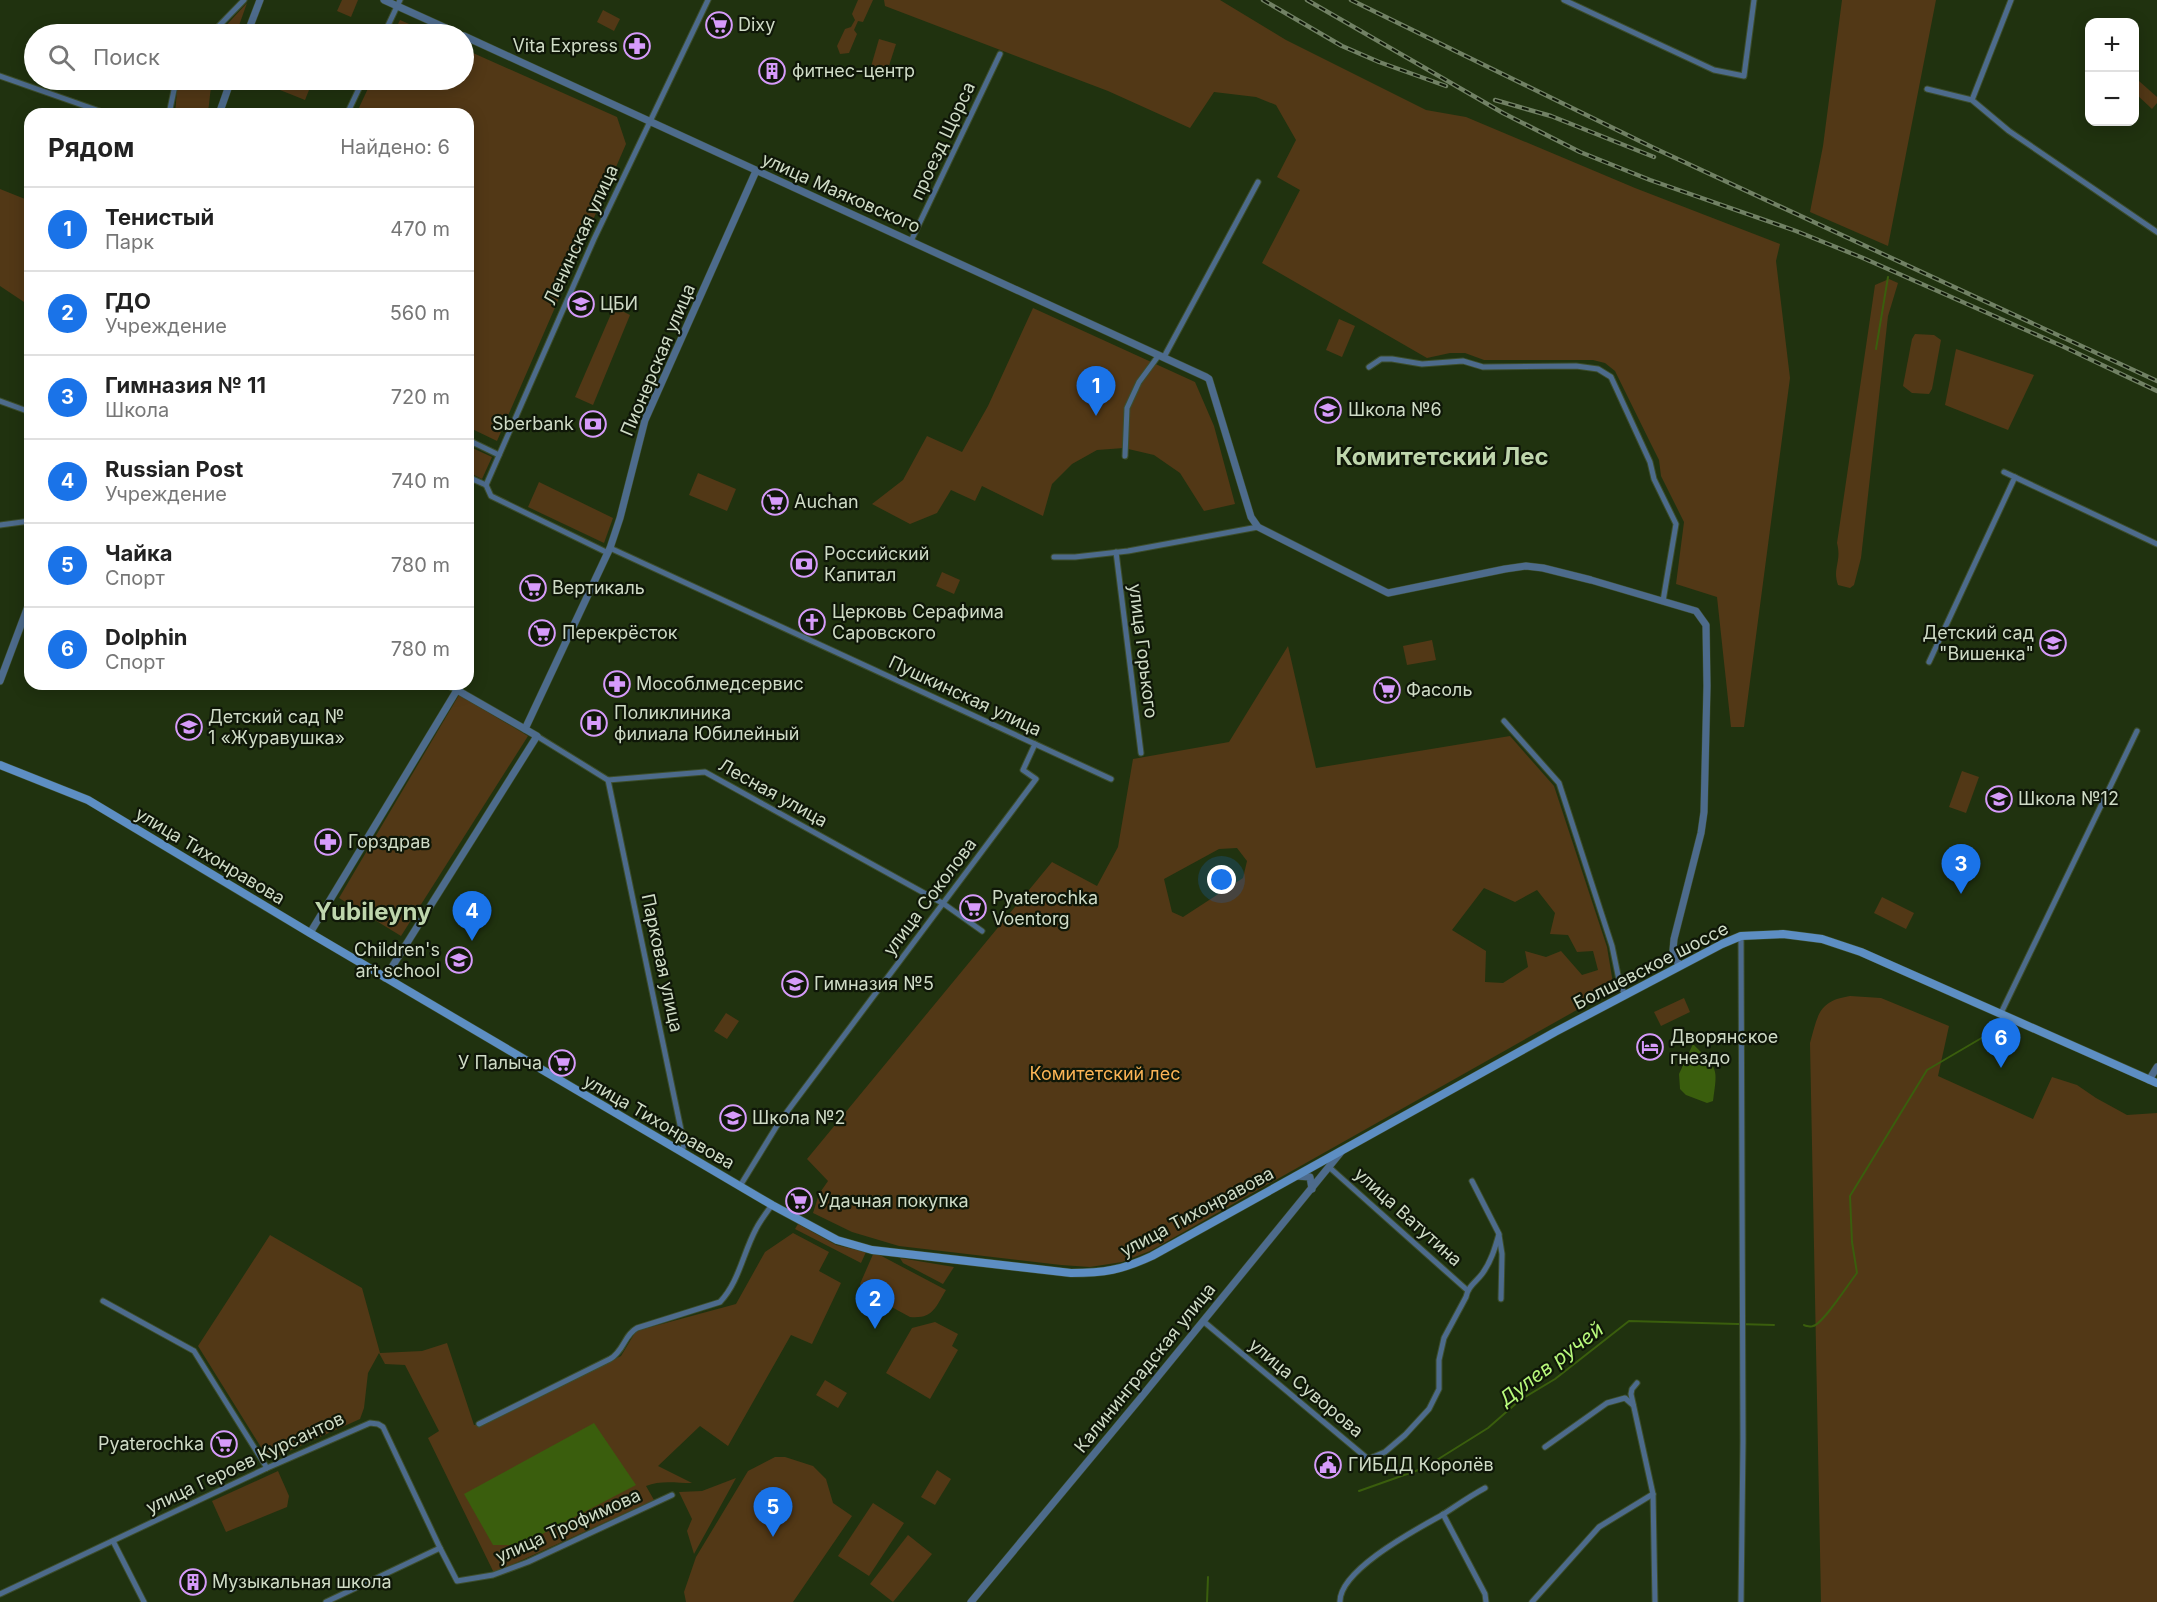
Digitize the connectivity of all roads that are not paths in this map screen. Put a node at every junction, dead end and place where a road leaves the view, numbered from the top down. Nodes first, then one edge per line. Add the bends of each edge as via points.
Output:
1 (243, 0) edge
2 (260, 0) edge
3 (384, 0) edge
4 (708, 0) edge
5 (1564, 0) edge
6 (1754, 0) edge
7 (2011, 0) edge
8 (398, 3) edge
9 (220, 24) edge
10 (251, 24) edge
11 (389, 24) edge
12 (439, 24) edge
13 (474, 41) edge
14 (1000, 54) dead end
15 (0, 76) edge
16 (24, 84) edge
17 (1927, 89) dead end
18 (40, 90) edge
19 (174, 90) edge
20 (227, 90) edge
21 (358, 90) edge
22 (1972, 100) junction
23 (91, 108) edge
24 (170, 108) edge
25 (221, 108) edge
26 (349, 108) edge
27 (651, 121) junction
28 (756, 171) junction
29 (1258, 182) dead end
30 (2157, 232) edge
31 (911, 241) junction
32 (1161, 356) junction
33 (1369, 367) dead end
34 (0, 400) edge
35 (24, 410) edge
36 (474, 443) edge
37 (499, 455) junction
38 (1125, 456) dead end
39 (2004, 472) dead end
40 (2014, 477) junction
41 (474, 480) edge
42 (486, 485) junction
43 (24, 522) edge
44 (0, 525) edge
45 (1258, 527) junction
46 (2157, 544) edge
47 (609, 551) junction
48 (1116, 552) junction
49 (1054, 557) dead end
50 (1663, 601) junction
51 (24, 617) edge
52 (1929, 662) dead end
53 (0, 681) edge
54 (457, 690) joint
55 (1504, 721) dead end
56 (525, 729) junction
57 (2137, 731) dead end
58 (537, 736) junction
59 (1035, 744) junction
60 (1141, 753) dead end
61 (0, 765) edge
62 (1111, 779) dead end
63 (608, 780) junction
64 (944, 904) junction
65 (982, 931) dead end
66 (310, 933) junction
67 (1741, 936) junction
68 (1679, 966) junction
69 (385, 978) junction
70 (1625, 996) junction
71 (2001, 1013) junction
72 (2157, 1067) edge
73 (2153, 1082) edge
74 (682, 1152) junction
75 (1341, 1152) junction
76 (1329, 1167) junction
77 (1296, 1176) junction
78 (1472, 1181) dead end
79 (740, 1186) junction
80 (1312, 1189) junction
81 (772, 1205) junction
82 (1499, 1234) junction
83 (1467, 1290) junction
84 (1501, 1299) dead end
85 (103, 1300) dead end
86 (1203, 1321) junction
87 (1637, 1383) dead end
88 (1633, 1405) junction
89 (478, 1424) dead end
90 (1545, 1447) dead end
91 (267, 1468) junction
92 (1485, 1488) dead end
93 (1653, 1494) junction
94 (672, 1495) dead end
95 (1443, 1514) junction
96 (113, 1541) junction
97 (440, 1548) junction
98 (0, 1594) edge
99 (144, 1602) edge
100 (326, 1602) edge
101 (971, 1602) edge
102 (1340, 1602) edge
103 (1486, 1602) edge
104 (1532, 1602) edge
105 (1655, 1602) edge
106 (1741, 1602) edge

1 - 9 street
2 - 10 street
3 - 8 street
4 - 27 street, Ленинская улица
5 - 6 street via 1714,70 1744,76
7 - 22 street
8 - 11 street
8 - 12 street
13 - 27 street, улица Маяковского
14 - 31 street, проезд Щорса
15 - 16 street
17 - 22 street
18 - 23 street
19 - 24 street
20 - 25 street
21 - 26 street
22 - 30 street via 2009,131
27 - 28 street, улица Маяковского
27 - 37 street, Ленинская улица via 594,239
28 - 31 street, улица Маяковского
28 - 47 street, Пионерская улица via 645,420
29 - 32 street
31 - 32 street, улица Маяковского
32 - 38 street via 1139,382 1127,408
32 - 45 street, улица Маяковского via 1209,379 1251,517
33 - 50 street via 1387,359 1422,364 1463,361 1484,367 1576,366 1598,369 1611,377 1676,524
34 - 35 street
36 - 37 street
37 - 42 street, Ленинская улица
39 - 40 street
40 - 46 street
40 - 52 street
41 - 42 street, Пушкинская улица
42 - 47 street, Пушкинская улица via 491,496
43 - 44 street
45 - 48 street
45 - 50 street via 1388,593 1526,566
47 - 56 street, Пионерская улица
47 - 59 street, Пушкинская улица
48 - 49 street
48 - 60 street, улица Горького
50 - 68 street via 1696,612 1706,625 1704,812 1674,939
51 - 53 street
54 - 56 street
54 - 66 street
55 - 70 street via 1559,783
56 - 58 street
57 - 71 street
58 - 63 street
58 - 69 street
59 - 62 street, Пушкинская улица
59 - 64 street, улица Соколова via 1023,770 1036,779
61 - 66 main road, улица Тихонравова via 88,800
63 - 64 street, Лесная улица via 705,772
63 - 74 street, Парковая улица via 676,1102
64 - 65 street, Лесная улица
64 - 79 street, улица Соколова via 778,1124
66 - 69 main road, улица Тихонравова
67 - 68 main road, Болшевское шоссе
67 - 71 main road, Болшевское шоссе via 1783,934 1822,939
67 - 106 street
68 - 70 main road, Болшевское шоссе
69 - 74 main road, улица Тихонравова
70 - 75 main road, Болшевское шоссе
71 - 73 main road, Болшевское шоссе
72 - 73 street
74 - 79 main road, улица Тихонравова
75 - 76 street, Калининградская улица
75 - 77 main road, улица Тихонравова
76 - 80 street, Калининградская улица
76 - 83 street, улица Ватутина
77 - 80 street via 1310,1177
77 - 81 main road, улица Тихонравова via 1152,1256 1103,1273 1071,1274 872,1250 837,1240
78 - 82 street
79 - 81 main road, улица Тихонравова
80 - 86 street, Калининградская улица
81 - 89 street via 720,1302 630,1332 617,1355
82 - 83 street via 1494,1253
82 - 84 street
83 - 86 street, улица Суворова via 1444,1338 1439,1389 1429,1409 1385,1452 1368,1460
85 - 91 street via 194,1352
86 - 101 street, Калининградская улица
87 - 88 street via 1631,1394
88 - 90 street via 1624,1398 1606,1403
88 - 93 street
91 - 96 street, улица Героев Курсантов
91 - 97 street, улица Героев Курсантов via 367,1424 378,1424 383,1427
92 - 95 street
93 - 104 street via 1599,1527
93 - 105 street
94 - 97 street, улица Трофимова via 552,1552 493,1575 457,1581
95 - 102 street via 1407,1533 1351,1577
95 - 103 street
96 - 98 street, улица Героев Курсантов
96 - 99 street
97 - 100 street

